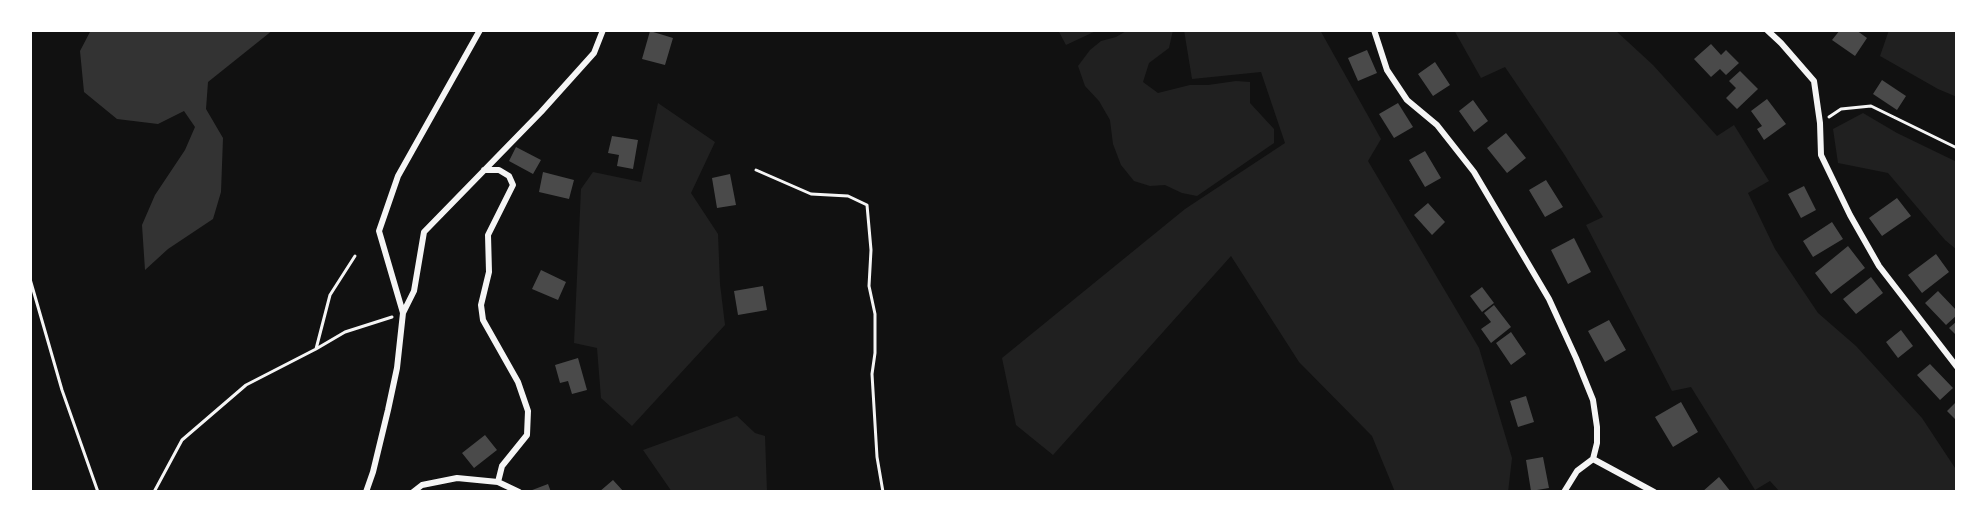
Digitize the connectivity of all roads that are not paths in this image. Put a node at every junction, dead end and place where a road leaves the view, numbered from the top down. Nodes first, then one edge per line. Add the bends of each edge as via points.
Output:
1 (480, 30) edge
2 (603, 30) edge
3 (1374, 30) edge
4 (1767, 30) edge
5 (484, 170) junction
6 (403, 313) junction
7 (1957, 368) edge
8 (1593, 459) junction
9 (498, 482) junction
10 (366, 492) edge
11 (413, 492) edge
12 (519, 492) edge
13 (1564, 492) edge
14 (1654, 492) edge

1 - 6 street via 398,176 379,231
2 - 5 street via 594,53
3 - 8 street via 1387,70 1407,100 1437,125 1474,172 1549,300 1593,400 1598,427
4 - 7 street via 1814,81 1821,155 1850,215 1879,266
5 - 6 street via 424,232 414,291
5 - 9 street via 499,170 509,176 513,185 488,235 489,272 481,305 483,320 518,382 528,411 527,435 502,466
6 - 10 street via 397,368
8 - 13 street via 1577,471
8 - 14 street
9 - 11 street via 457,478 422,485
9 - 12 street

